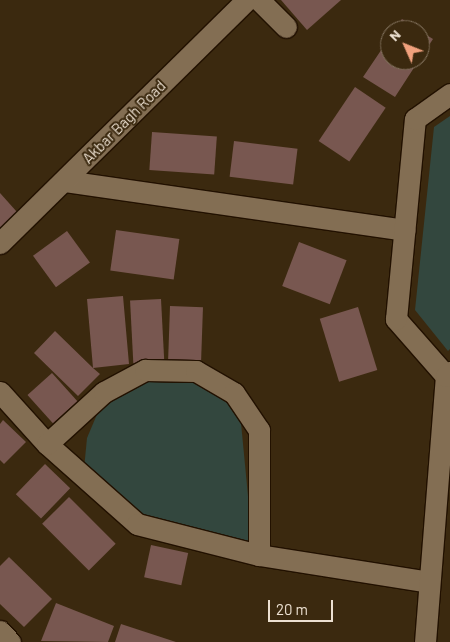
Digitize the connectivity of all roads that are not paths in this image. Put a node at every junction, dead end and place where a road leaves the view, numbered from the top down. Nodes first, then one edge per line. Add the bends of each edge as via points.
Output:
1 (246, 0) edge
2 (259, 0) edge
3 (286, 27) dead end
4 (450, 94) edge
5 (65, 181) junction
6 (404, 230) junction
7 (0, 242) edge
8 (448, 374) edge
9 (0, 392) edge
10 (47, 444) junction
11 (259, 555) junction
12 (430, 582) junction
13 (0, 632) edge
14 (10, 642) edge
15 (425, 642) edge

1 - 5 street, Akbar Bagh Road
2 - 3 street
4 - 6 street via 415,120
5 - 6 street
5 - 7 street, Akbar Bagh Road
6 - 8 street via 396,319
8 - 12 street
9 - 10 street
10 - 11 street via 137,524
10 - 11 street via 104,392 145,370 196,371 234,393 258,430
11 - 12 street
12 - 15 street
13 - 14 street

